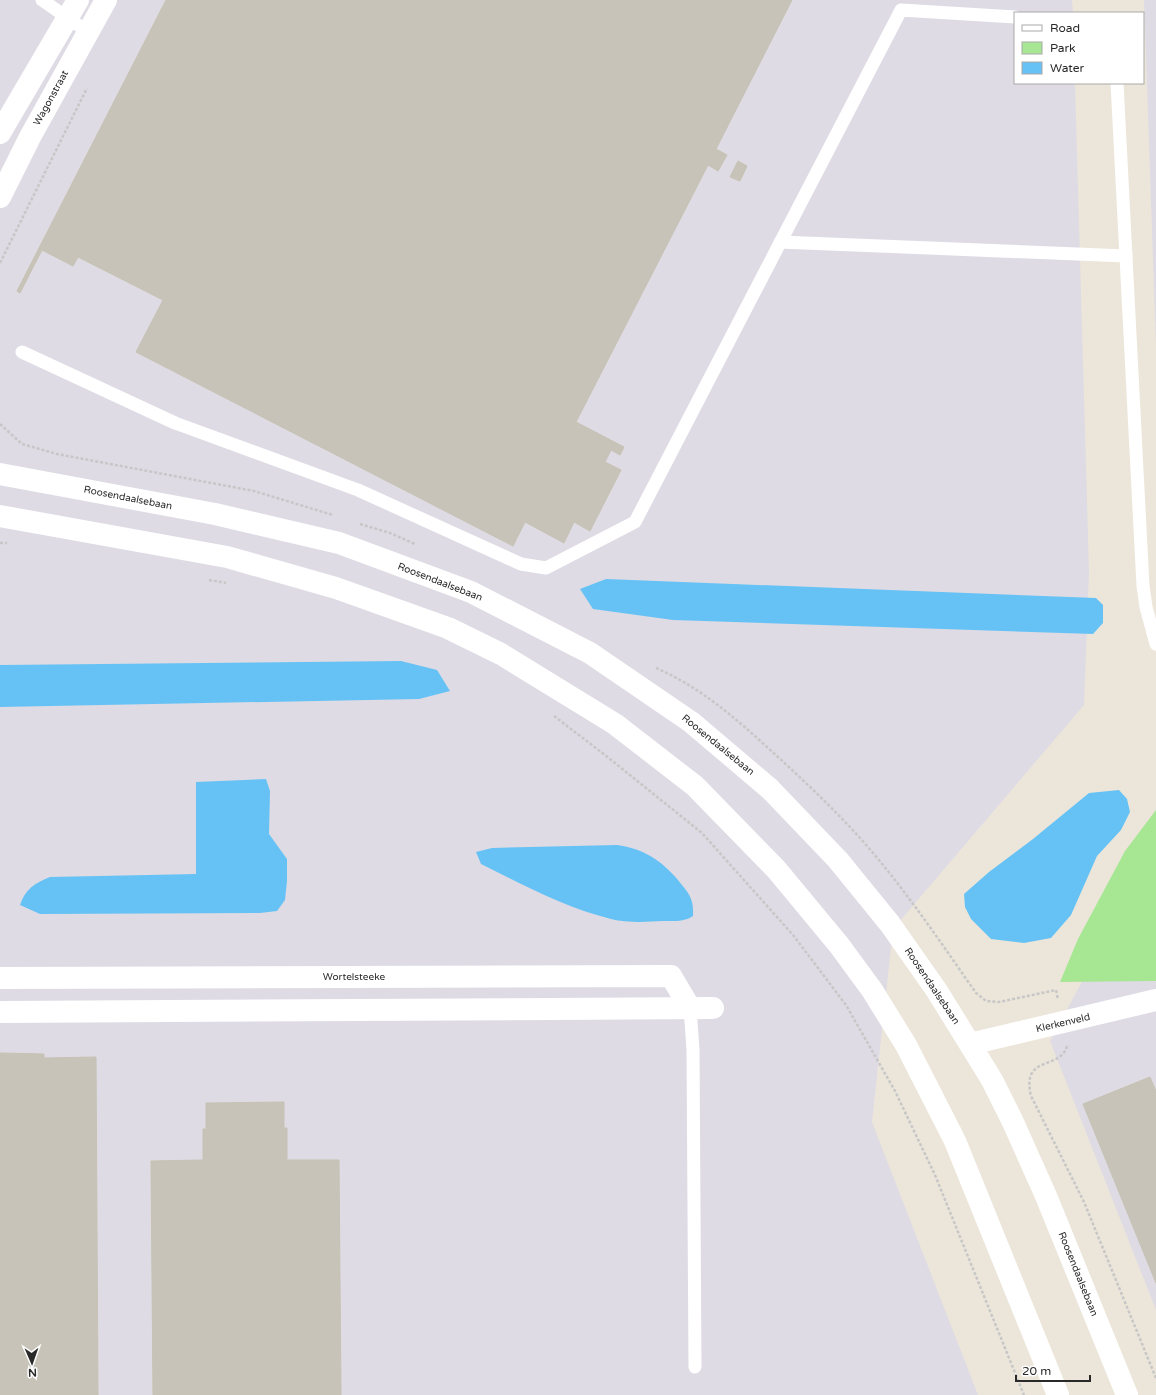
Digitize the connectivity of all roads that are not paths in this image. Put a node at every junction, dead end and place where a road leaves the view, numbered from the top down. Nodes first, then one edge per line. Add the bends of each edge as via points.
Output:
1 (42, 0) edge
2 (106, 0) edge
3 (903, 5) edge
4 (72, 9) edge
5 (1014, 17) edge
6 (88, 32) junction
7 (1117, 84) edge
8 (0, 133) edge
9 (0, 197) edge
10 (780, 242) junction
11 (1126, 256) junction
12 (22, 352) dead end
13 (0, 474) edge
14 (0, 516) edge
15 (1156, 644) edge
16 (0, 978) edge
17 (1156, 1000) edge
18 (690, 1008) junction
19 (713, 1008) dead end
20 (0, 1012) edge
21 (970, 1044) junction
22 (695, 1367) dead end
23 (1058, 1395) edge
24 (1126, 1395) edge

1 - 4 lane
2 - 6 street, Wagonstraat
3 - 5 lane
3 - 10 lane
4 - 6 lane
4 - 8 street
6 - 9 street, Wagonstraat
7 - 11 lane
10 - 11 lane
10 - 12 lane via 635,522 546,568 521,564 358,490 174,423
11 - 15 lane via 1143,586
13 - 21 street, Roosendaalsebaan via 215,514 339,543 471,592 590,653 691,722 770,789 838,860 890,924 937,990
14 - 23 street via 228,557 336,588 448,628 501,654 615,724 696,786 776,869 839,945 872,990 906,1045 955,1141
16 - 18 street, Wortelsteeke via 671,976
17 - 21 street, Klerkenveld
18 - 19 street
18 - 20 street
18 - 22 lane via 693,1049
21 - 24 street, Roosendaalsebaan via 992,1080 1029,1157

